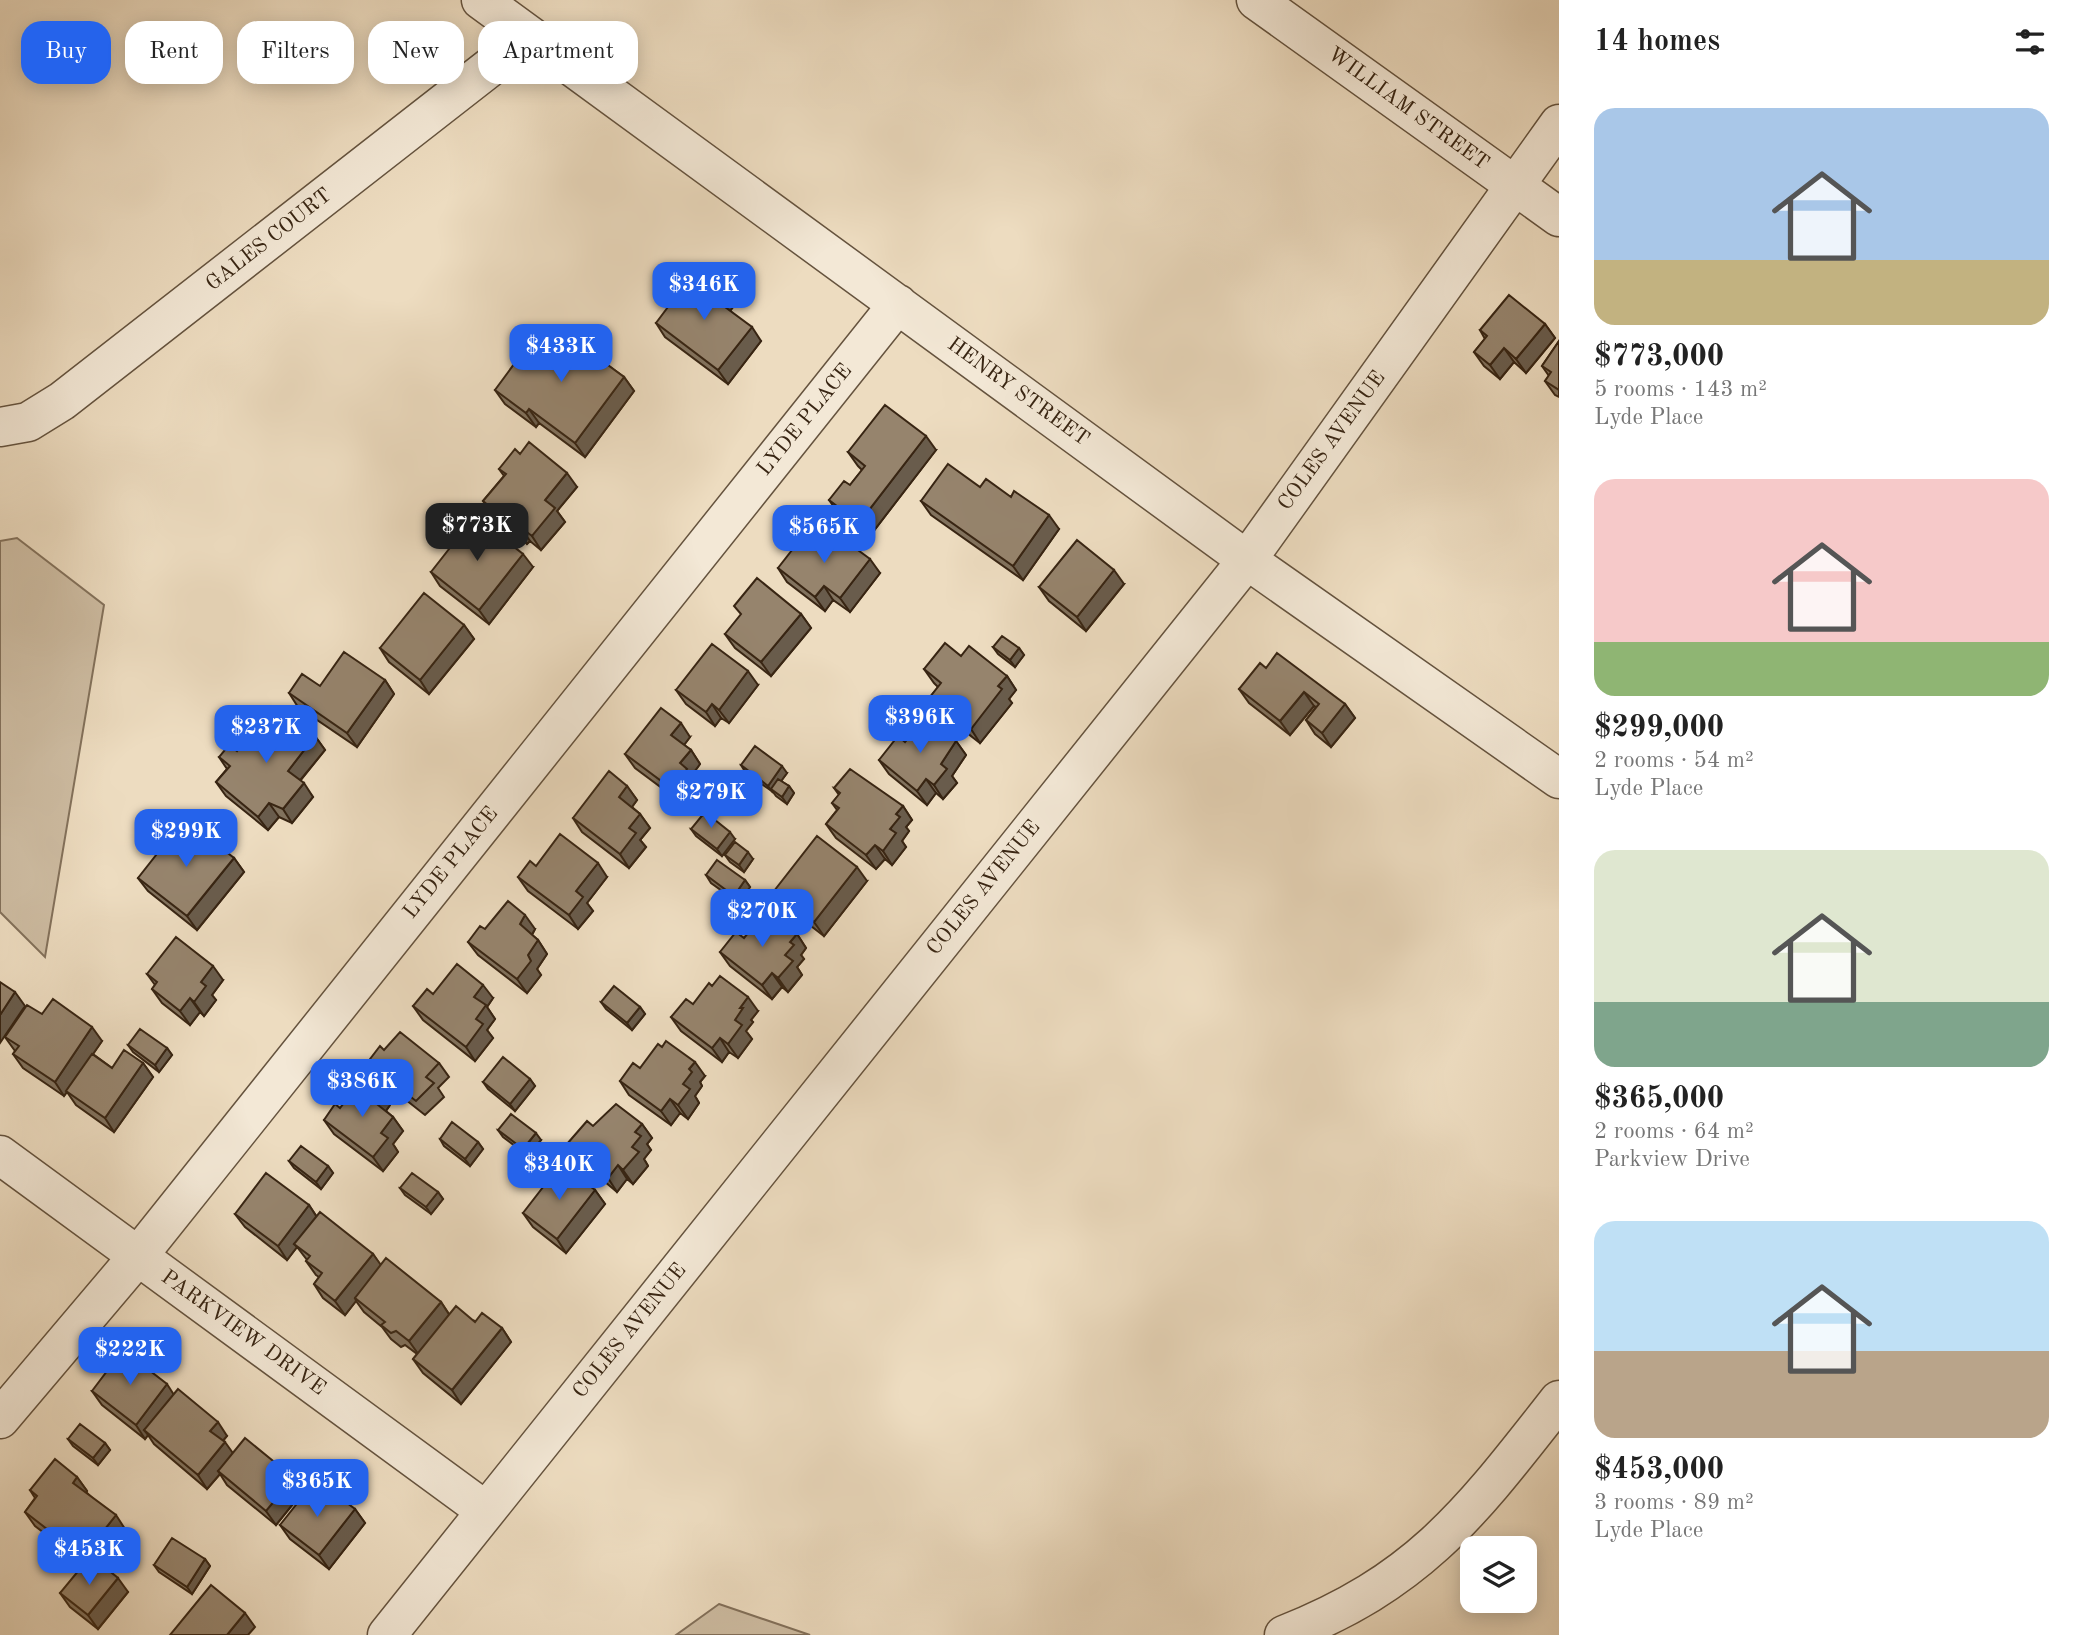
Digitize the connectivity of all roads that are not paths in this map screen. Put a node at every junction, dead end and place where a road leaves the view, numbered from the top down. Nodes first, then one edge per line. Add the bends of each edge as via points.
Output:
1 (481, 0) edge
2 (1256, 0) edge
3 (510, 21) edge
4 (478, 77) edge
5 (596, 84) edge
6 (1559, 124) edge
7 (1515, 186) junction
8 (1559, 217) edge
9 (898, 304) junction
10 (0, 427) edge
11 (1247, 560) junction
12 (1559, 779) edge
13 (0, 1155) edge
14 (138, 1256) junction
15 (1559, 1400) edge
16 (0, 1419) edge
17 (486, 1511) junction
18 (387, 1635) edge
19 (1284, 1635) edge

1 - 3 street, HENRY STREET
2 - 7 street, WILLIAM STREET
4 - 10 street, GALES COURT via 62,401 28,422
5 - 9 street, HENRY STREET
6 - 7 street, COLES AVENUE
7 - 8 street, WILLIAM STREET
7 - 11 street, COLES AVENUE
9 - 11 street, HENRY STREET
9 - 14 street, LYDE PLACE
11 - 12 street, HENRY STREET
11 - 17 street, COLES AVENUE
13 - 14 street, PARKVIEW DRIVE
14 - 16 street, LYDE PLACE
14 - 17 street, PARKVIEW DRIVE
15 - 19 street via 1441,1541 1366,1597
17 - 18 street, COLES AVENUE

